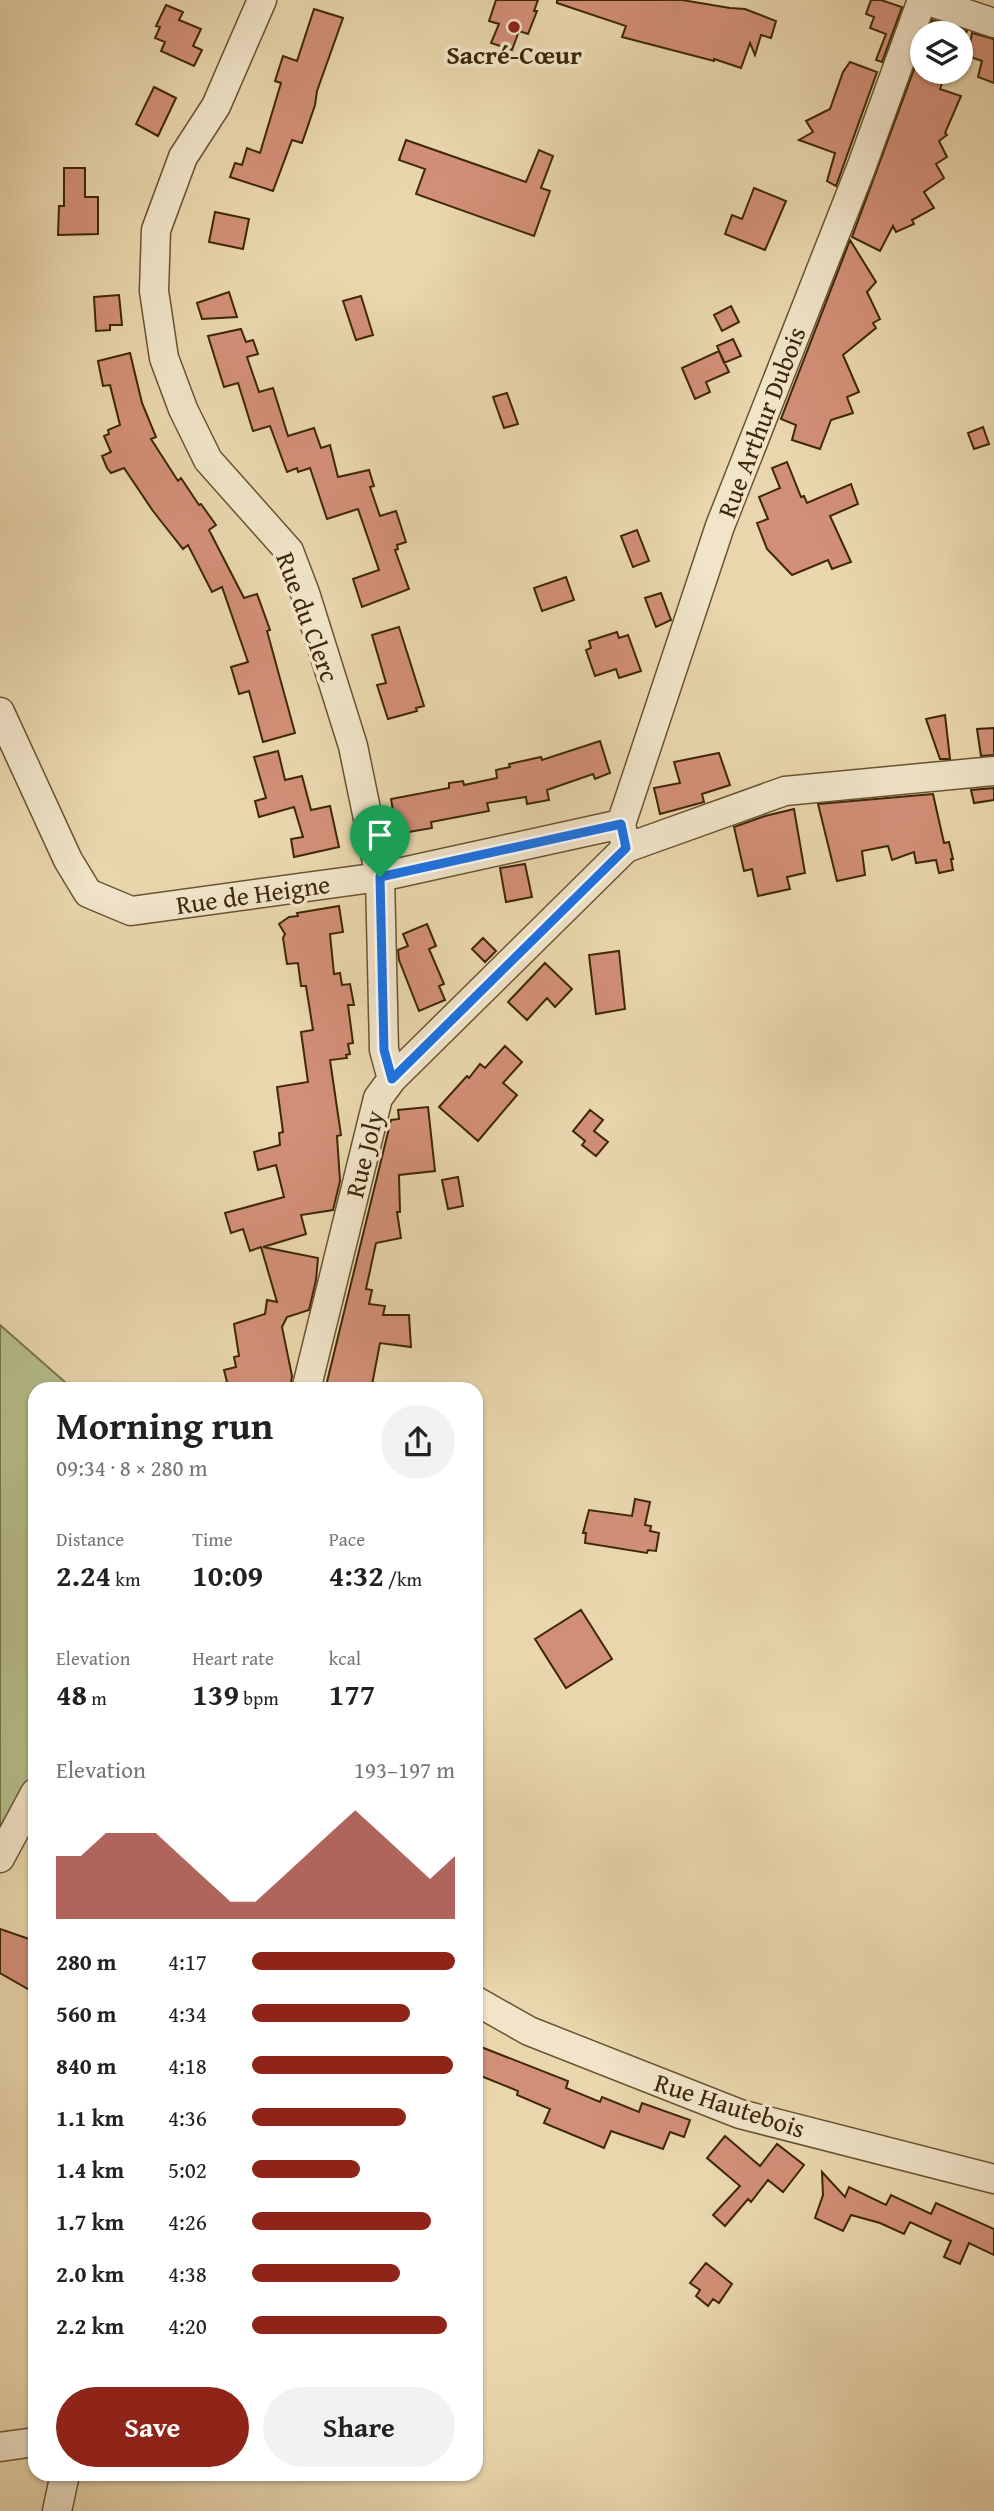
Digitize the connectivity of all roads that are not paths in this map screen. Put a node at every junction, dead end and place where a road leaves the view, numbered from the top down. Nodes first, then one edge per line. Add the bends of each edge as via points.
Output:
1 (262, 0) edge
2 (923, 0) edge
3 (994, 23) edge
4 (0, 712) edge
5 (994, 771) edge
6 (624, 836) junction
7 (380, 877) junction
8 (392, 1079) junction
9 (308, 1382) edge
10 (28, 1806) edge
11 (0, 1858) edge
12 (483, 2005) edge
13 (994, 2179) edge
14 (28, 2443) edge
15 (0, 2446) edge
16 (63, 2481) edge
17 (57, 2511) edge

1 - 7 street, Rue du Clerc via 216,106 183,157 156,230 154,291 164,358 208,460 289,551 353,746
2 - 3 street
2 - 6 street, Rue Arthur Dubois via 720,526
4 - 7 street, Rue de Heigne via 68,860 88,893 131,911
5 - 6 street, Rue de Heigne via 785,791
6 - 7 street, Rue de Heigne
6 - 8 street, Rue Joly
7 - 8 street, Rue du Clerc via 384,1050
8 - 9 street, Rue Joly via 378,1098
10 - 11 street
12 - 13 street, Rue Hautebois via 529,2031 740,2114
14 - 15 street
16 - 17 street

